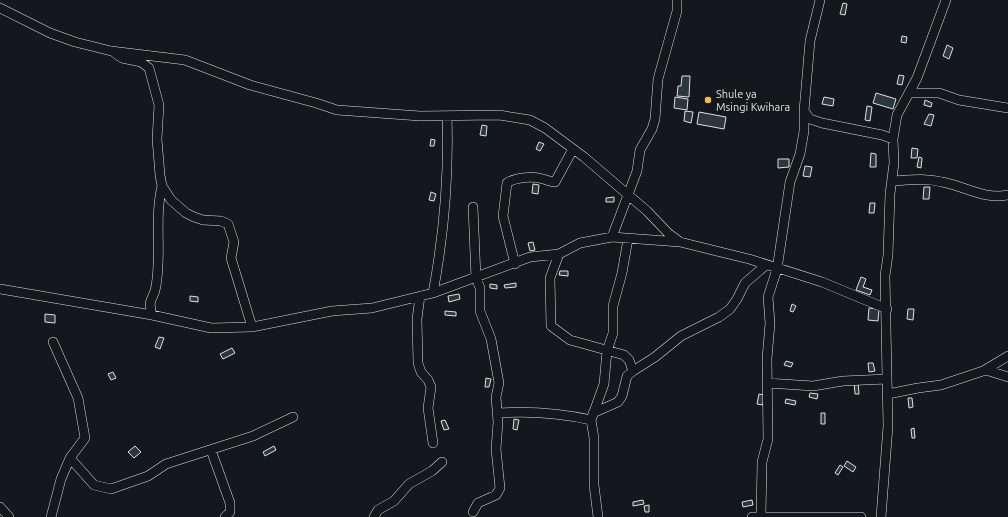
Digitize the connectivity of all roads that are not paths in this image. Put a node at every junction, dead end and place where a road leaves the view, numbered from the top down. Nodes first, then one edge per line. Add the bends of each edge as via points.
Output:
1 (677, 0) edge
2 (820, 0) edge
3 (946, 0) edge
4 (0, 8) edge
5 (111, 51) junction
6 (910, 93) junction
7 (1008, 108) edge
8 (804, 111) junction
9 (447, 116) junction
10 (893, 139) junction
11 (573, 150) junction
12 (893, 181) junction
13 (162, 186) junction
14 (628, 194) junction
15 (1008, 195) edge
16 (473, 207) dead end
17 (612, 237) junction
18 (628, 239) junction
19 (680, 242) junction
20 (559, 254) junction
21 (515, 264) junction
22 (766, 265) junction
23 (777, 270) junction
24 (476, 278) junction
25 (0, 289) edge
26 (434, 293) junction
27 (420, 296) junction
28 (887, 309) junction
29 (152, 315) junction
30 (252, 328) junction
31 (53, 342) dead end
32 (607, 351) junction
33 (1008, 356) edge
34 (632, 371) junction
35 (982, 371) junction
36 (1008, 377) edge
37 (887, 379) junction
38 (767, 383) junction
39 (888, 394) junction
40 (498, 413) junction
41 (293, 417) dead end
42 (592, 417) junction
43 (433, 442) dead end
44 (210, 450) junction
45 (70, 458) junction
46 (442, 462) dead end
47 (0, 507) edge
48 (473, 512) dead end
49 (9, 517) edge
50 (51, 517) edge
51 (225, 517) edge
52 (374, 517) edge
53 (598, 517) edge
54 (752, 517) edge
55 (759, 517) edge
56 (861, 517) edge
57 (881, 517) edge

1 - 14 street via 677,11 658,80 655,119 640,150
2 - 8 street via 810,41
3 - 6 street
4 - 5 street via 56,36
5 - 9 street via 186,60 250,85 336,110
5 - 13 street via 122,58 141,62 149,68 159,105 157,139
6 - 7 street via 939,93 959,100
6 - 10 street via 897,115
8 - 10 street via 810,119 822,123
8 - 23 street via 804,131 800,154 790,182
9 - 11 street via 499,115 521,118 545,128
9 - 26 street via 445,212
10 - 12 street
11 - 14 street
11 - 21 street via 555,182 528,178 507,183 504,216
12 - 15 street via 924,178 987,196
12 - 28 street via 890,194 886,276
13 - 29 street via 157,220 159,244 156,287 149,303
13 - 30 street via 171,200 186,213 203,220 228,224 234,242 231,258
14 - 17 street
14 - 19 street
16 - 24 street
17 - 18 street
17 - 20 street via 580,243
18 - 19 street
18 - 32 street via 613,306 613,333
19 - 22 street
20 - 21 street via 539,255
20 - 32 street via 550,278 551,326 570,340
21 - 24 street
22 - 23 street
22 - 34 street via 745,283 737,299 724,313 681,336
23 - 28 street via 822,282
23 - 38 street via 768,297 770,323 766,359
24 - 26 street
24 - 40 street via 480,288 480,311 491,339 498,378
25 - 29 street
26 - 27 street
27 - 30 street via 372,308 332,311
27 - 43 street via 417,320 418,363 431,387 428,408
28 - 37 street
29 - 30 street via 210,328
31 - 45 street via 78,398 84,425 85,438
32 - 34 street via 626,356
32 - 42 street via 604,384
33 - 35 street
34 - 42 street via 627,376 620,399
35 - 36 street
35 - 39 street via 941,385
37 - 38 street via 813,386
37 - 39 street
38 - 55 street via 768,439 762,462
39 - 57 street
40 - 42 street
40 - 48 street via 496,449 500,488 496,496 478,503
41 - 44 street via 258,434
42 - 53 street
44 - 45 street via 166,464 148,476 111,489 94,485
44 - 51 street via 230,503 230,512
45 - 50 street via 61,479
46 - 52 street via 409,484 394,501 378,510
47 - 49 street
54 - 55 street
55 - 56 street

